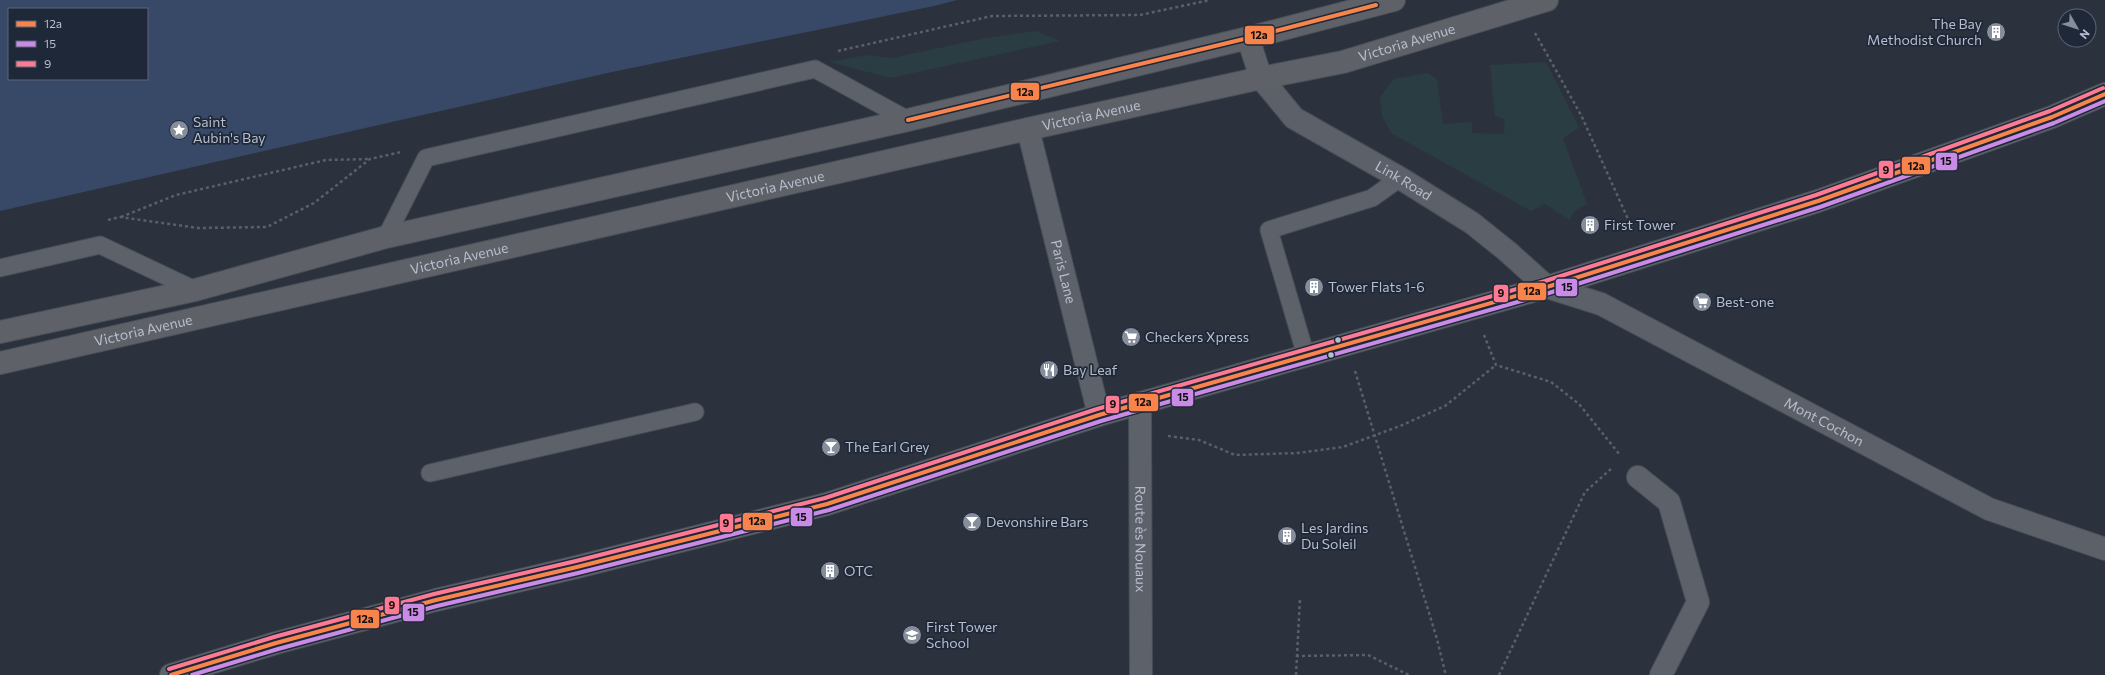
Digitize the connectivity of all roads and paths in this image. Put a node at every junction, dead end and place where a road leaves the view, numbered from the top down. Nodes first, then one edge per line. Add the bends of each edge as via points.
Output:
1 (1394, 0) edge
2 (1547, 0) edge
3 (1521, 9) junction
4 (1248, 38) junction
5 (1261, 78) junction
6 (2105, 94) edge
7 (908, 120) junction
8 (1028, 129) junction
9 (370, 159) dead end
10 (1400, 178) junction
11 (120, 217) dead end
12 (386, 238) junction
13 (1644, 256) junction
14 (0, 268) edge
15 (1547, 287) junction
16 (195, 290) junction
17 (1474, 308) junction
18 (0, 332) edge
19 (1349, 344) junction
20 (1306, 356) junction
21 (0, 363) edge
22 (1496, 365) junction
23 (1140, 403) junction
24 (695, 412) dead end
25 (1099, 415) junction
26 (1140, 433) junction
27 (1374, 436) junction
28 (1623, 458) junction
29 (430, 473) dead end
30 (1638, 477) joint
31 (2105, 549) edge
32 (1300, 598) dead end
33 (1296, 656) junction
34 (171, 675) edge
35 (1141, 675) edge
36 (1296, 675) edge
37 (1409, 675) edge
38 (1444, 675) edge
39 (1499, 675) edge
40 (1662, 675) edge

1 - 4 highway, Victoria Avenue
2 - 3 highway, Victoria Avenue
3 - 5 highway, Victoria Avenue via 1343,62
3 - 13 path via 1581,115
4 - 5 highway
4 - 7 highway, Victoria Avenue
5 - 8 highway, Victoria Avenue
5 - 10 main road, Link Road via 1294,118
6 - 13 main road via 2052,117 1825,198
7 - 12 highway, Victoria Avenue
7 - 12 lane via 815,70 808,71 426,158
8 - 21 highway, Victoria Avenue
8 - 25 street, Paris Lane
9 - 11 path via 326,160 176,195
10 - 15 main road, Link Road via 1472,223
10 - 20 lane via 1372,198 1269,230
12 - 16 highway, Victoria Avenue
13 - 15 main road
14 - 16 lane via 100,245
15 - 17 main road
15 - 31 main road, Mont Cochon via 1601,304 1990,509
16 - 18 highway, Victoria Avenue
17 - 19 main road
17 - 22 path
19 - 20 main road
19 - 27 path
20 - 23 main road
22 - 27 path via 1445,406
22 - 28 path via 1551,382 1579,404
23 - 25 main road
23 - 26 street, Route ès Nouaux
24 - 29 lane
25 - 34 main road via 827,504 436,600 276,643
26 - 27 path via 1199,440 1235,455 1343,447
26 - 35 street, Route ès Nouaux
27 - 38 path via 1437,639
28 - 30 path
28 - 39 path via 1585,492
30 - 40 street via 1669,502 1698,602
32 - 33 path
33 - 36 path
33 - 37 path via 1368,655

